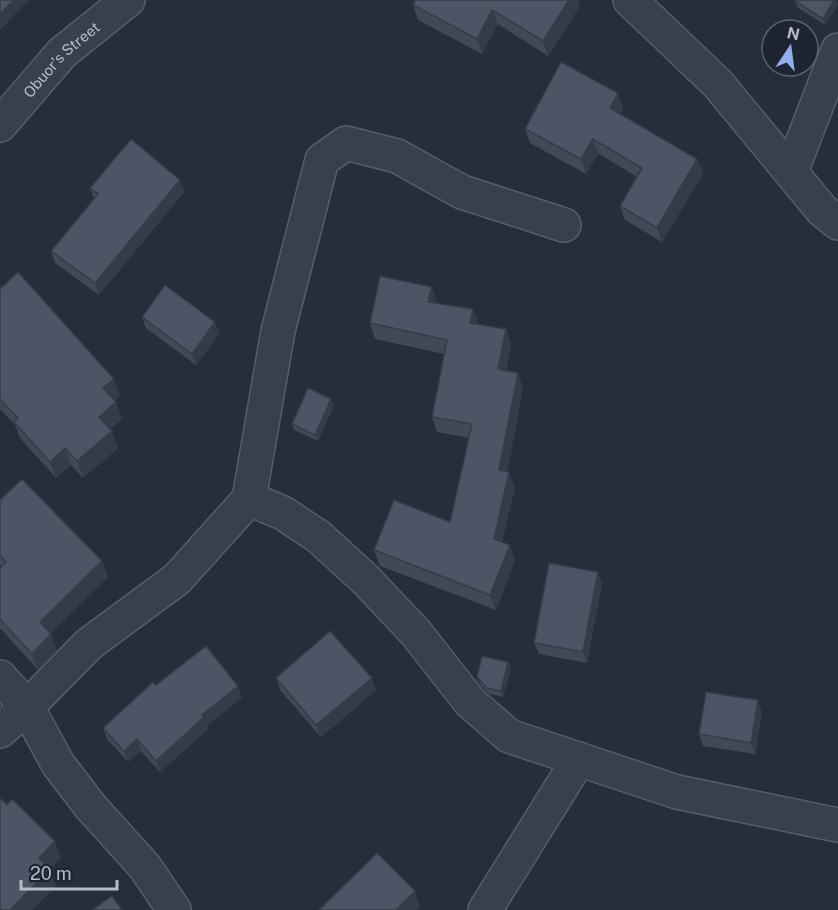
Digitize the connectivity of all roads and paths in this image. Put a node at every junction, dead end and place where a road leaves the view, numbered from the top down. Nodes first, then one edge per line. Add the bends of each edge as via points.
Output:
1 (128, 0) edge
2 (630, 0) edge
3 (838, 50) edge
4 (0, 124) edge
5 (791, 172) junction
6 (838, 223) edge
7 (564, 225) dead end
8 (249, 499) junction
9 (0, 677) edge
10 (27, 707) junction
11 (0, 731) edge
12 (579, 759) junction
13 (838, 825) edge
14 (174, 910) edge
15 (485, 910) edge

1 - 4 street, Obuor’s Street via 62,54
2 - 5 street via 718,84
3 - 5 street
5 - 6 street
7 - 8 street via 462,192 397,156 346,143 322,160 278,331
8 - 10 street via 177,579 89,644
8 - 12 street via 284,513 319,537 416,633 470,702 509,736
9 - 10 street
10 - 11 street
10 - 14 street via 58,764 145,867
12 - 13 street via 677,792
12 - 15 street

